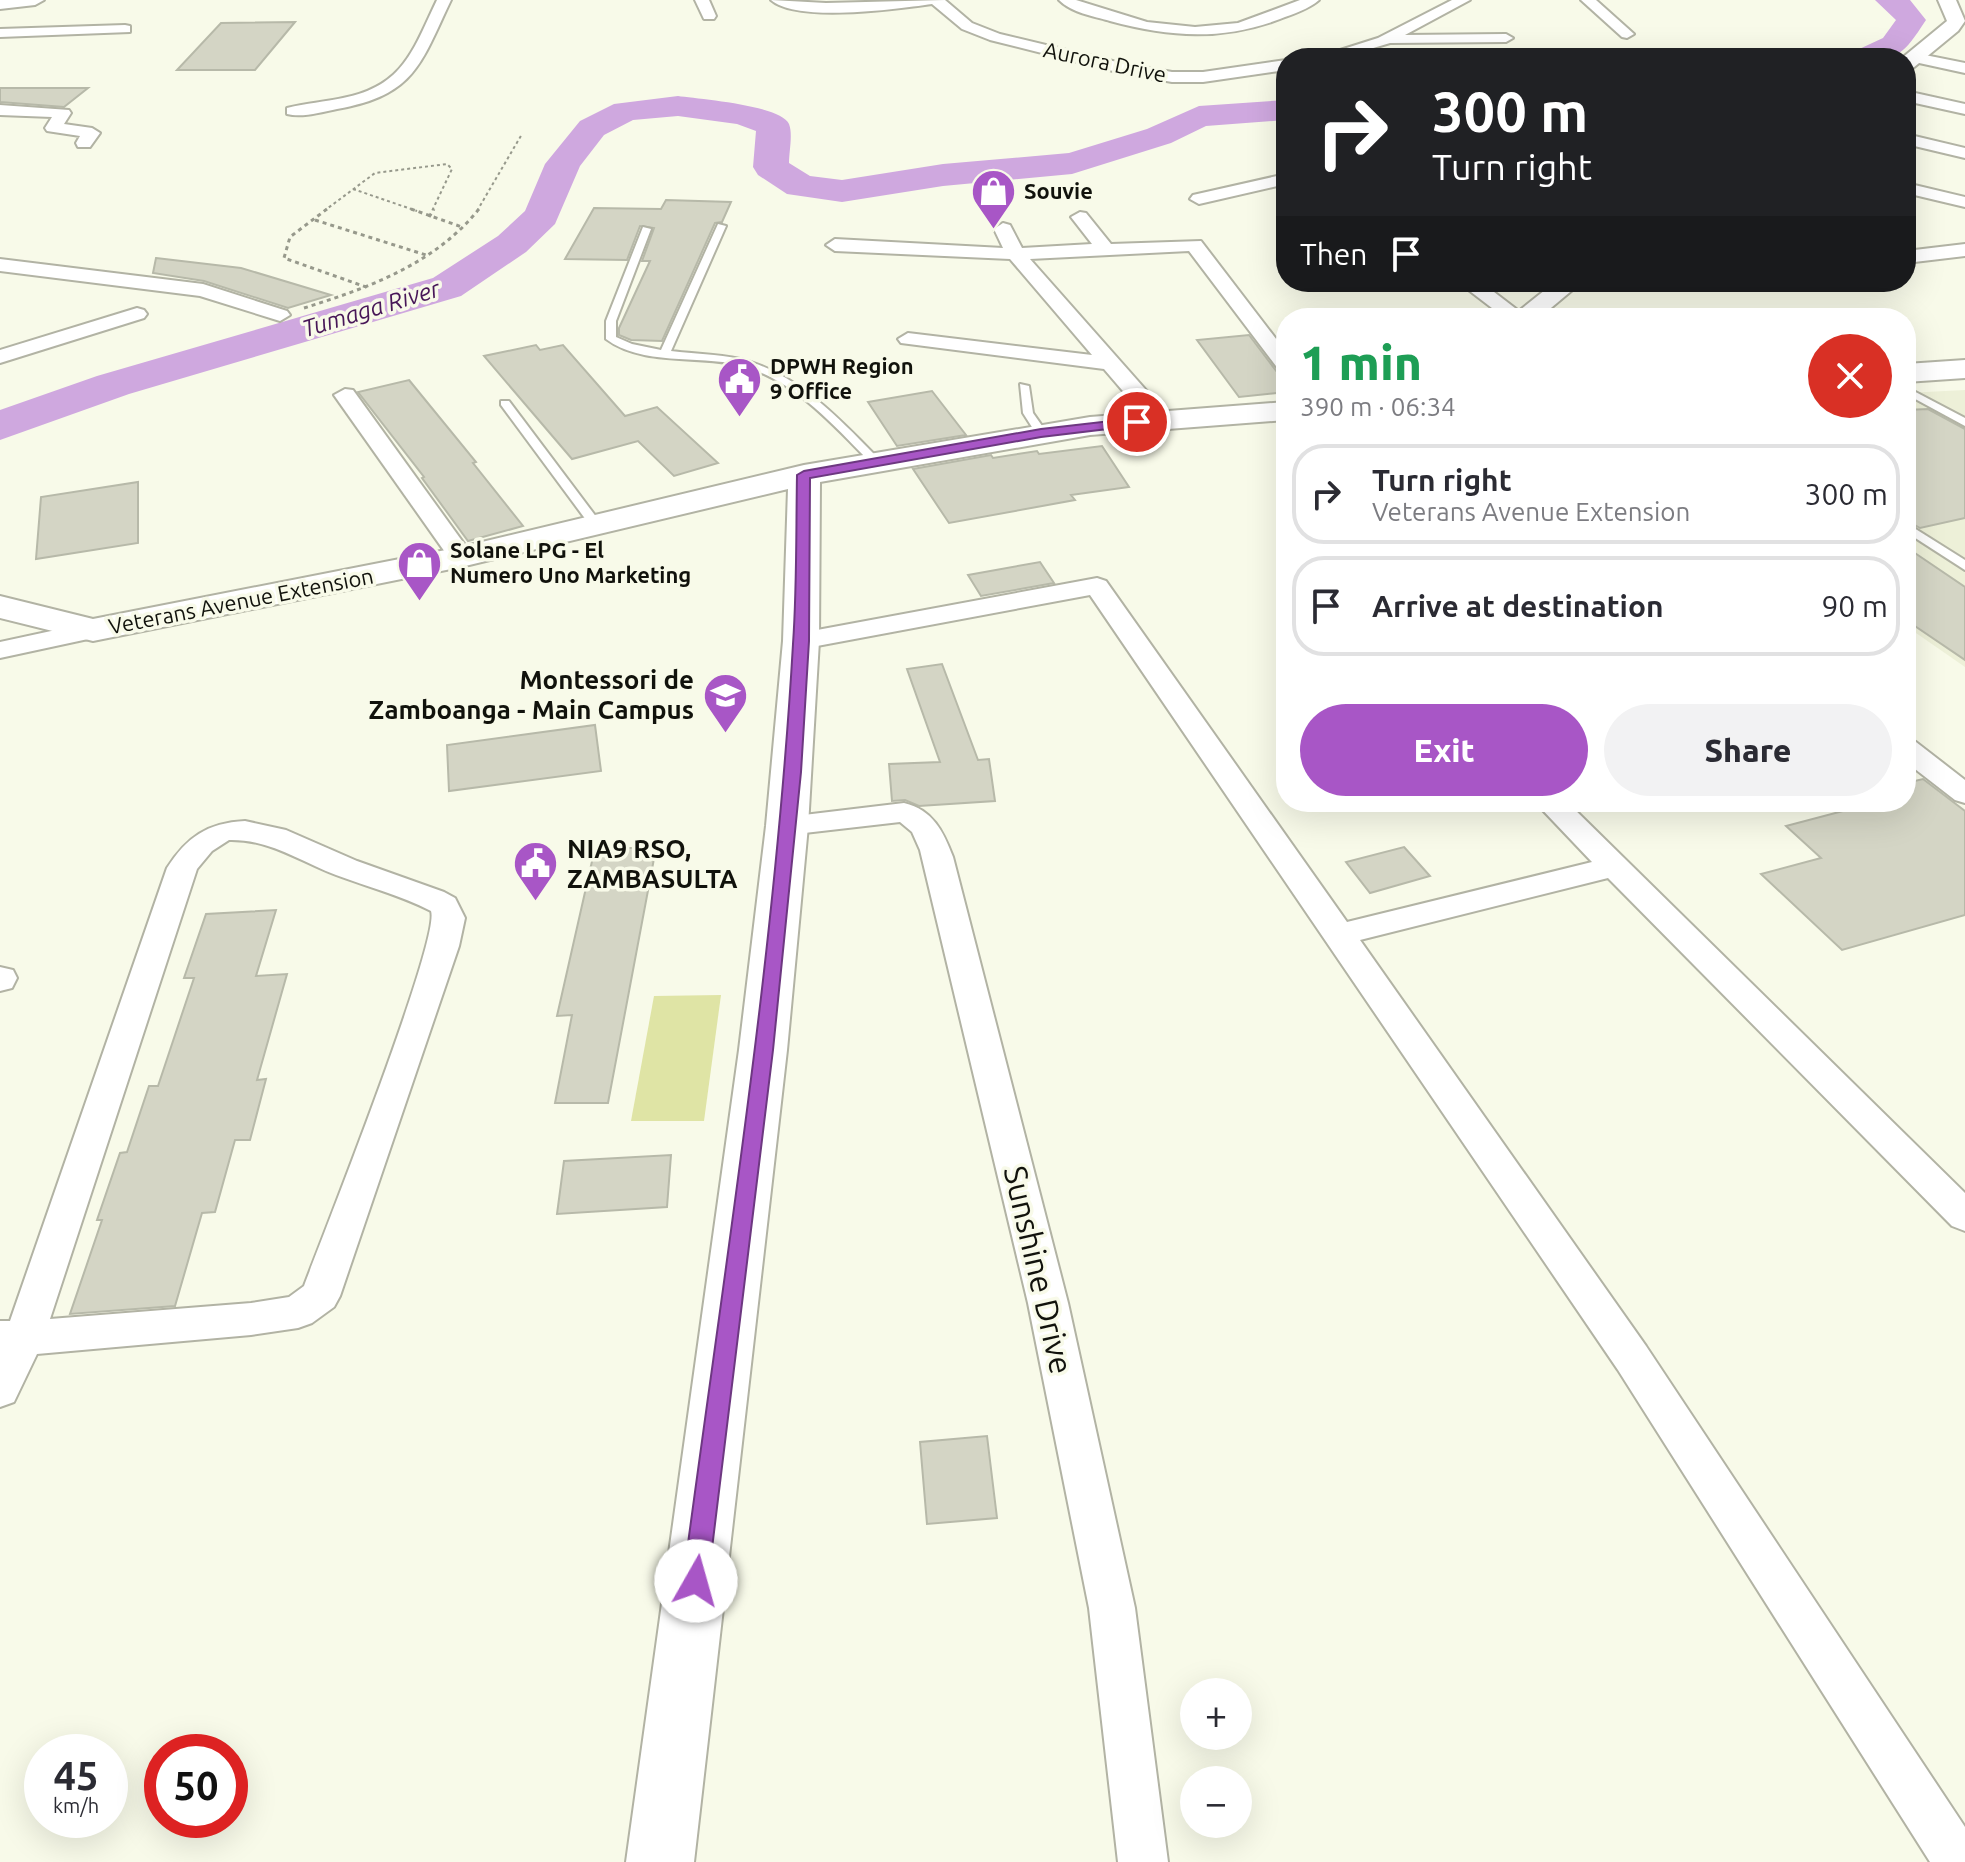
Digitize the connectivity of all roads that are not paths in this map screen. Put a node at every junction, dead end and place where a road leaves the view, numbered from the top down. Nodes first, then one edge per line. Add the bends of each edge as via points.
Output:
1 (35, 0) edge
2 (444, 0) edge
3 (702, 0) edge
4 (778, 0) edge
5 (929, 0) edge
6 (936, 0) edge
7 (1066, 0) edge
8 (1312, 0) edge
9 (1427, 0) edge
10 (1588, 0) edge
11 (1947, 0) edge
12 (1456, 3) edge
13 (0, 4) edge
14 (709, 16) dead end
15 (1960, 22) edge
16 (125, 29) dead end
17 (0, 33) edge
18 (1627, 34) dead end
19 (1506, 38) dead end
20 (1383, 41) junction
21 (1358, 48) edge
22 (1916, 56) edge
23 (1916, 62) edge
24 (1276, 66) edge
25 (1965, 68) edge
26 (1916, 98) edge
27 (1965, 109) edge
28 (0, 110) edge
29 (293, 111) dead end
30 (1916, 141) edge
31 (84, 143) dead end
32 (1965, 153) edge
33 (1276, 181) edge
34 (1916, 190) edge
35 (1199, 199) dead end
36 (1965, 202) edge
37 (1080, 217) dead end
38 (721, 226) dead end
39 (646, 229) dead end
40 (1003, 229) dead end
41 (1916, 244) edge
42 (835, 245) dead end
43 (1106, 249) junction
44 (1956, 251) edge
45 (1015, 254) junction
46 (1916, 256) edge
47 (0, 265) edge
48 (153, 284) junction
49 (1482, 292) edge
50 (1556, 292) edge
51 (1506, 308) edge
52 (1534, 308) edge
53 (104, 309) junction
54 (137, 314) dead end
55 (280, 315) road end
56 (0, 334) edge
57 (908, 339) dead end
58 (25, 349) junction
59 (1276, 353) edge
60 (665, 354) junction
61 (0, 357) edge
62 (1110, 363) junction
63 (1965, 369) edge
64 (1916, 372) edge
65 (1024, 386) dead end
66 (345, 395) dead end
67 (1916, 396) edge
68 (505, 403) dead end
69 (1276, 412) edge
70 (1160, 420) junction
71 (1965, 423) edge
72 (1041, 433) junction
73 (876, 462) junction
74 (804, 475) junction
75 (596, 525) junction
76 (1916, 534) edge
77 (461, 557) junction
78 (1965, 566) edge
79 (0, 607) edge
80 (93, 630) junction
81 (801, 641) junction
82 (0, 650) edge
83 (1916, 756) edge
84 (1965, 794) edge
85 (1560, 812) edge
86 (787, 826) junction
87 (1615, 866) junction
88 (1337, 935) junction
89 (1965, 1216) edge
90 (12, 1338) edge
91 (0, 1390) edge
92 (660, 1862) edge
93 (1143, 1862) edge
94 (1959, 1862) edge

1 - 13 street
2 - 29 street via 409,70 388,88 364,98
3 - 14 street
4 - 5 street via 807,7
6 - 24 street, Aurora Drive via 967,26 995,37 1121,68 1203,77
7 - 8 street via 1090,11 1188,34 1267,20
9 - 12 street
10 - 18 street
11 - 15 street
12 - 20 street
15 - 22 street
16 - 17 street
19 - 20 street
20 - 21 street
23 - 25 street
26 - 27 street
28 - 31 street via 63,113 53,128 92,133
30 - 32 street
33 - 35 street
34 - 36 street
37 - 43 street
38 - 60 lane
39 - 60 lane via 609,336 630,347
40 - 45 street
41 - 44 street
42 - 45 street
43 - 45 street
43 - 59 street via 1194,245
44 - 46 street
45 - 62 street
47 - 48 street
48 - 53 street
48 - 55 street via 203,290
49 - 51 street
50 - 52 street
53 - 54 street
53 - 58 street
56 - 58 street
57 - 62 street
58 - 61 street
60 - 73 lane via 728,361 779,378 806,396
62 - 70 street
63 - 64 main road
65 - 72 lane via 1028,413
66 - 77 street
67 - 71 lane
68 - 75 lane
69 - 70 main road, Veterans Avenue Extension
70 - 72 main road, Veterans Avenue Extension
72 - 73 main road, Veterans Avenue Extension
73 - 74 main road, Veterans Avenue Extension
74 - 75 main road, Veterans Avenue Extension
74 - 81 main road
75 - 77 main road, Veterans Avenue Extension
76 - 78 lane
77 - 80 main road, Veterans Avenue Extension
79 - 80 main road
80 - 82 street
81 - 86 main road
81 - 88 street via 1097,586
83 - 84 street
85 - 87 street
86 - 92 main road
86 - 93 street, Sunshine Drive via 904,812 927,828 938,857 1048,1303 1112,1608
87 - 88 street
87 - 89 street
88 - 94 street via 1632,1358
90 - 90 street via 267,1317 298,1312 320,1296 443,946 449,918 444,905 277,836 229,831 197,847 182,868
90 - 91 street

